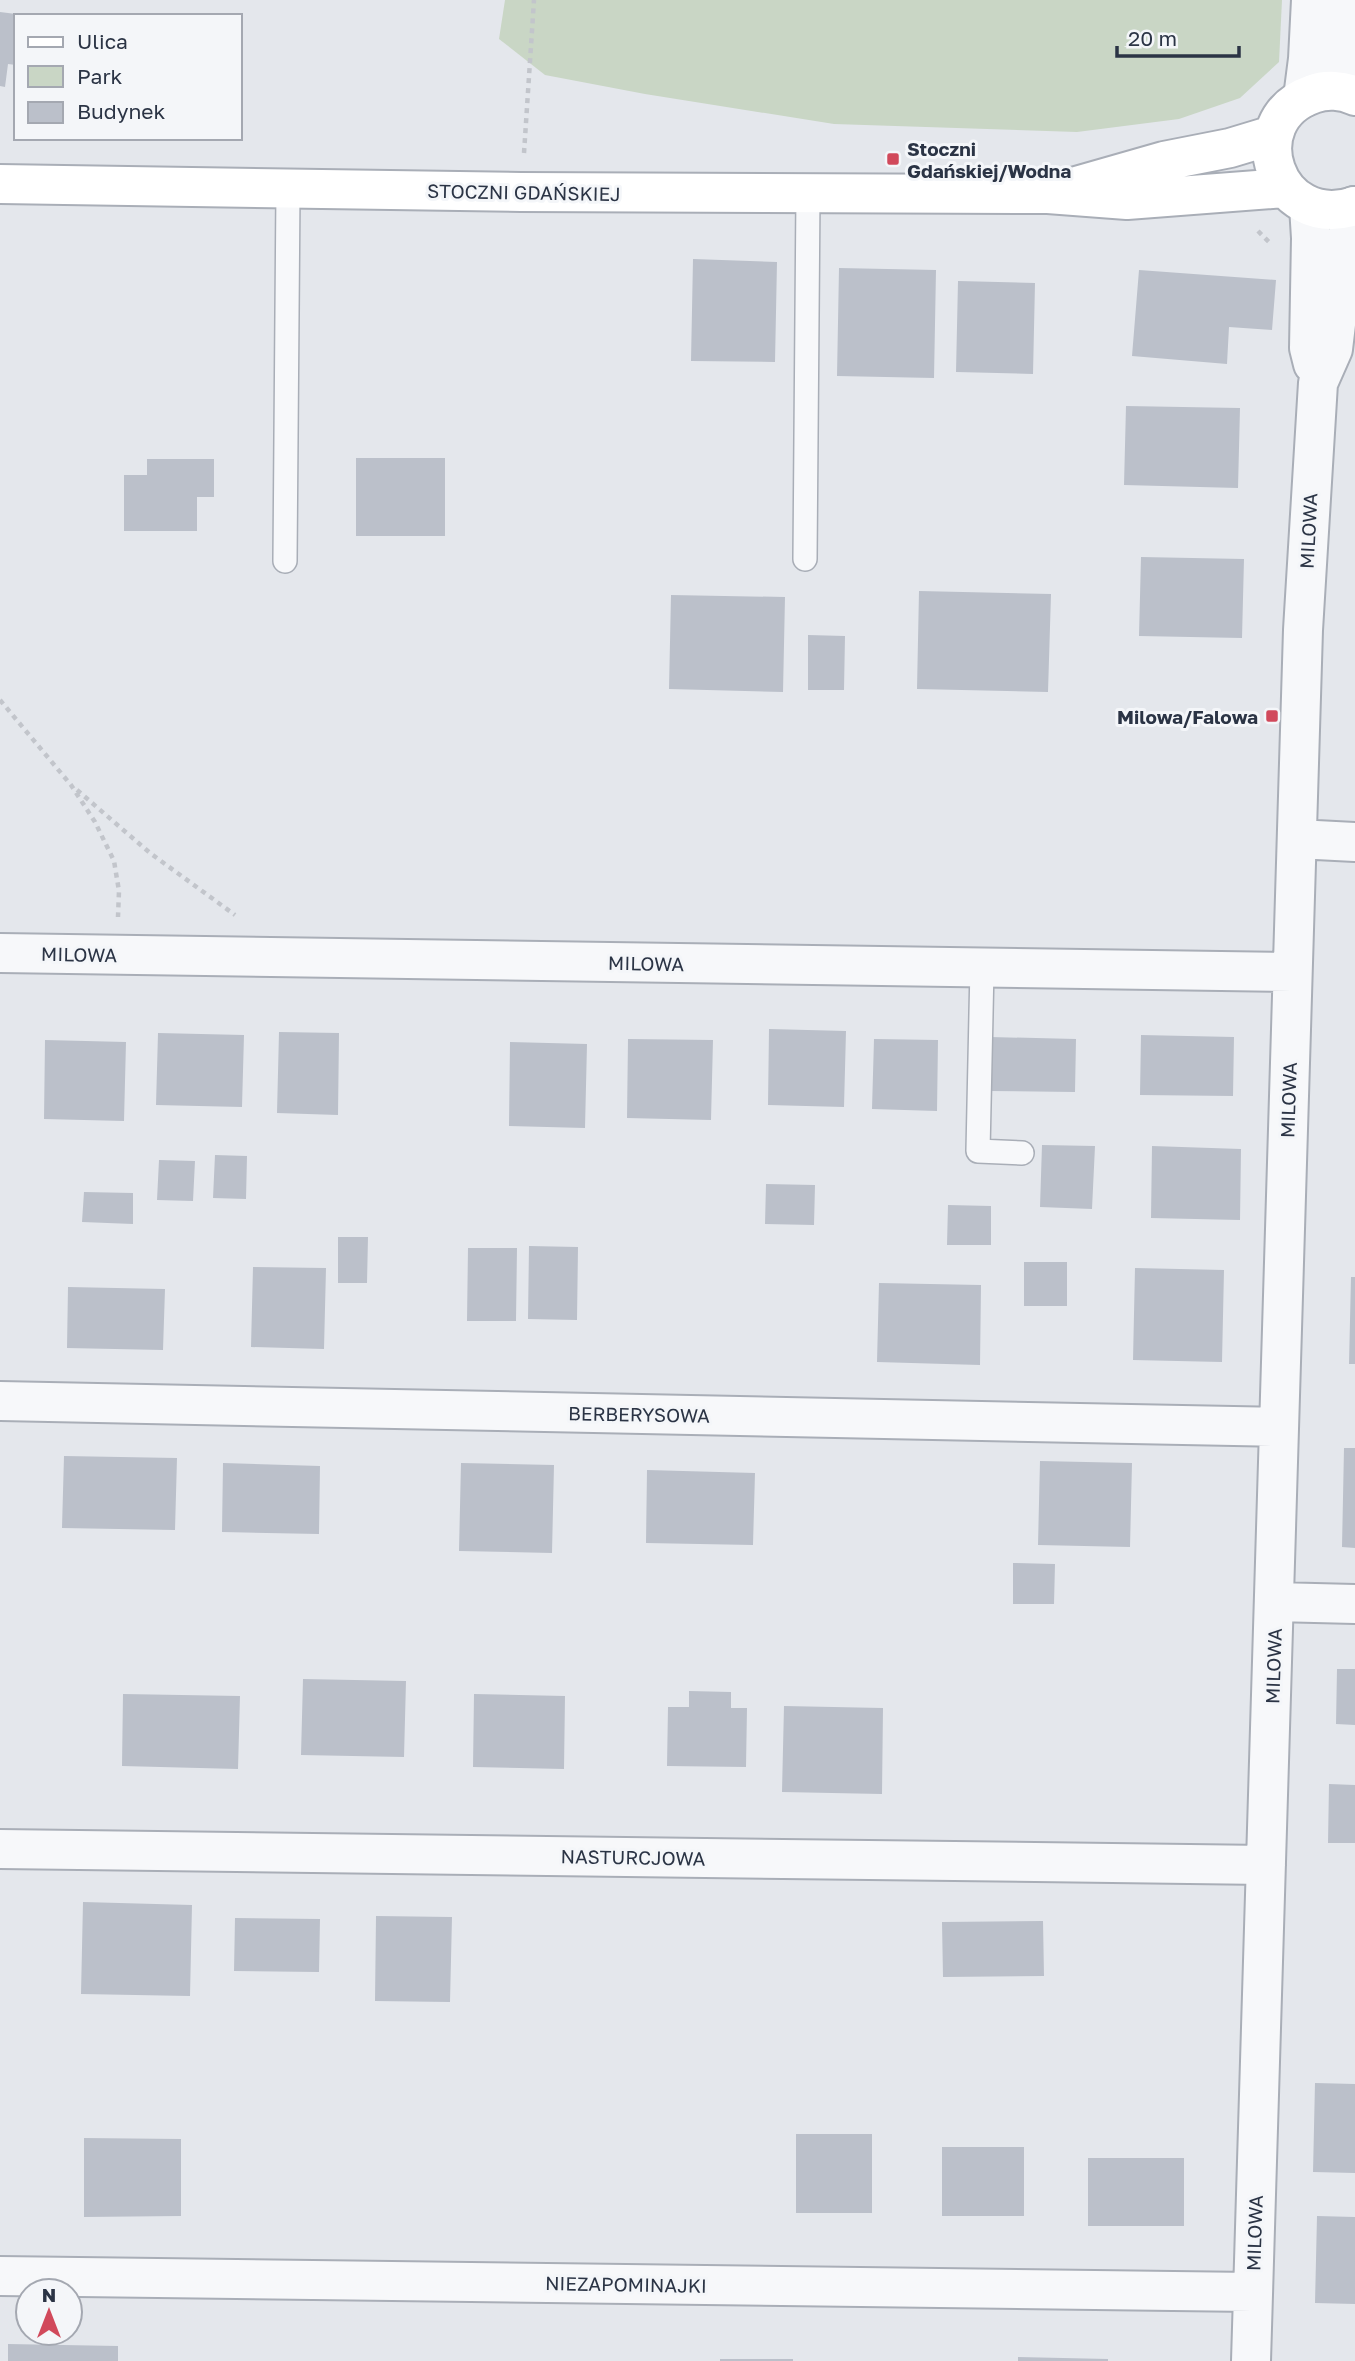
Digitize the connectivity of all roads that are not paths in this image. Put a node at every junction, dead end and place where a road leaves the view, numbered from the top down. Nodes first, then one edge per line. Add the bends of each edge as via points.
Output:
1 (1311, 0) edge
2 (1345, 0) edge
3 (1352, 94) edge
4 (1303, 98) junction
5 (1273, 135) junction
6 (0, 184) edge
7 (288, 190) junction
8 (808, 194) junction
9 (1048, 194) junction
10 (1297, 197) junction
11 (1355, 206) edge
12 (1318, 383) junction
13 (805, 559) dead end
14 (285, 561) dead end
15 (1297, 839) junction
16 (1355, 842) edge
17 (0, 953) edge
18 (982, 968) junction
19 (1292, 972) junction
20 (1022, 1153) dead end
21 (0, 1401) edge
22 (1279, 1427) junction
23 (1275, 1602) junction
24 (1355, 1604) edge
25 (0, 1849) edge
26 (1266, 1865) junction
27 (0, 2276) edge
28 (1252, 2292) junction
29 (1251, 2361) edge

1 - 4 street
2 - 3 street via 1342,60
3 - 4 street via 1318,92
4 - 5 street via 1290,107
5 - 9 street, STOCZNI GDAŃSKIEJ
5 - 10 street via 1275,172
6 - 7 street, STOCZNI GDAŃSKIEJ
7 - 8 street, STOCZNI GDAŃSKIEJ
7 - 14 lane
8 - 9 street, STOCZNI GDAŃSKIEJ
8 - 13 lane
9 - 10 street, STOCZNI GDAŃSKIEJ via 1127,200
10 - 11 street, STOCZNI GDAŃSKIEJ via 1324,210
10 - 12 street, MILOWA via 1311,239 1309,348
11 - 12 street, MILOWA via 1333,349
12 - 15 street, MILOWA via 1303,630
15 - 16 street
15 - 19 street, MILOWA
17 - 18 street, MILOWA
18 - 19 street, MILOWA
18 - 20 lane via 978,1151
19 - 22 street, MILOWA
21 - 22 street, BERBERYSOWA
22 - 23 street, MILOWA
23 - 24 street
23 - 26 street, MILOWA
25 - 26 street, NASTURCJOWA
26 - 28 street, MILOWA
27 - 28 street, NIEZAPOMINAJKI
28 - 29 street, MILOWA

